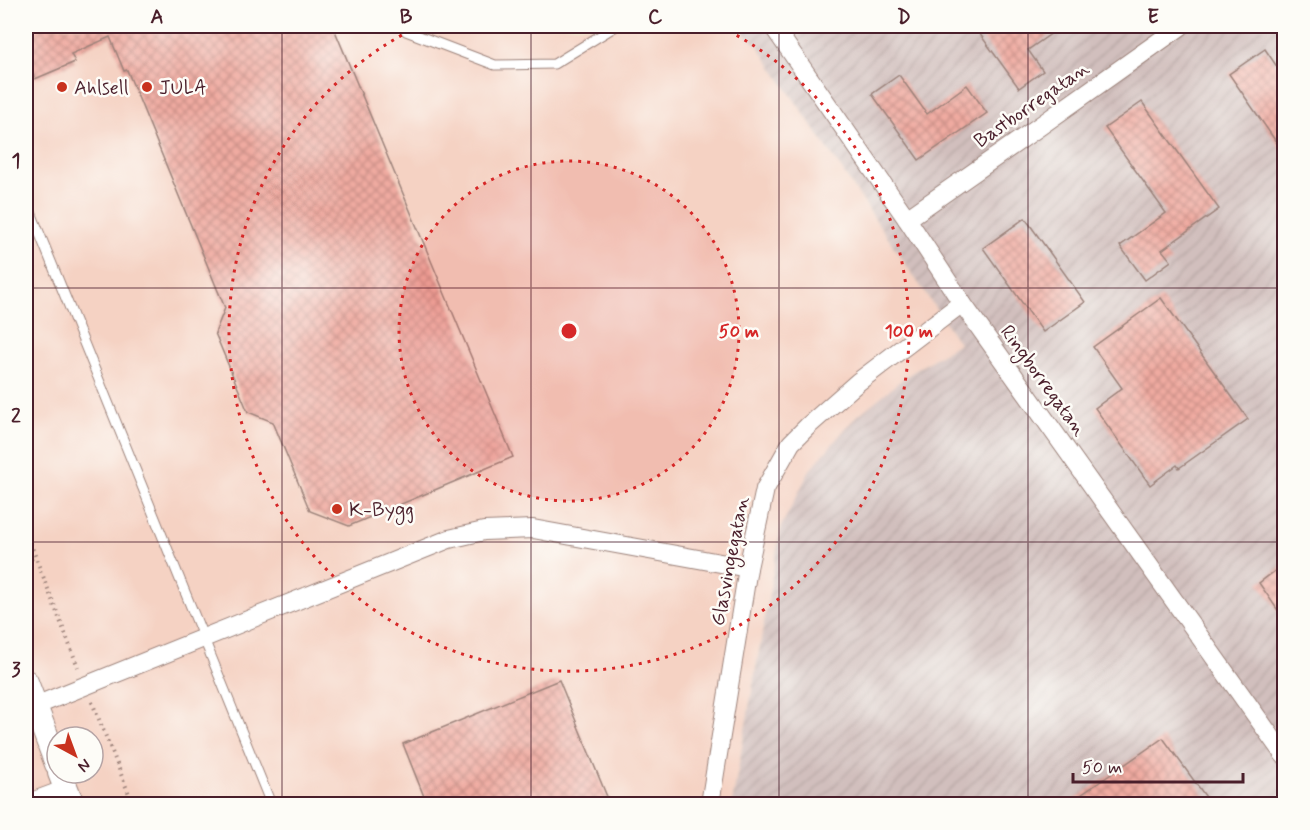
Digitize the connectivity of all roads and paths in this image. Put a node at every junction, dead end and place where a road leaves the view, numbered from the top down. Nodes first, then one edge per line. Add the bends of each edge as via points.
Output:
1 (616, 26) edge
2 (773, 26) edge
3 (1181, 26) edge
4 (405, 32) dead end
5 (26, 200) edge
6 (907, 219) junction
7 (962, 303) junction
8 (35, 557) dead end
9 (26, 561) edge
10 (748, 568) junction
11 (204, 638) junction
12 (26, 682) edge
13 (35, 706) junction
14 (45, 732) edge
15 (1284, 755) edge
16 (66, 789) edge
17 (26, 804) edge
18 (271, 804) edge
19 (710, 804) edge

1 - 4 lane via 554,64 495,66
2 - 6 street, Ringborregatan
3 - 6 street, Bastborregatan
5 - 11 lane
6 - 7 street, Ringborregatan
7 - 10 street, Glasvingegatan via 858,382 791,443 765,489
7 - 15 street, Ringborregatan
8 - 9 path
10 - 11 street via 533,529 484,531 449,539
10 - 19 street, Glasvingegatan
11 - 13 street
11 - 18 lane
12 - 13 street
13 - 14 street
16 - 17 street

